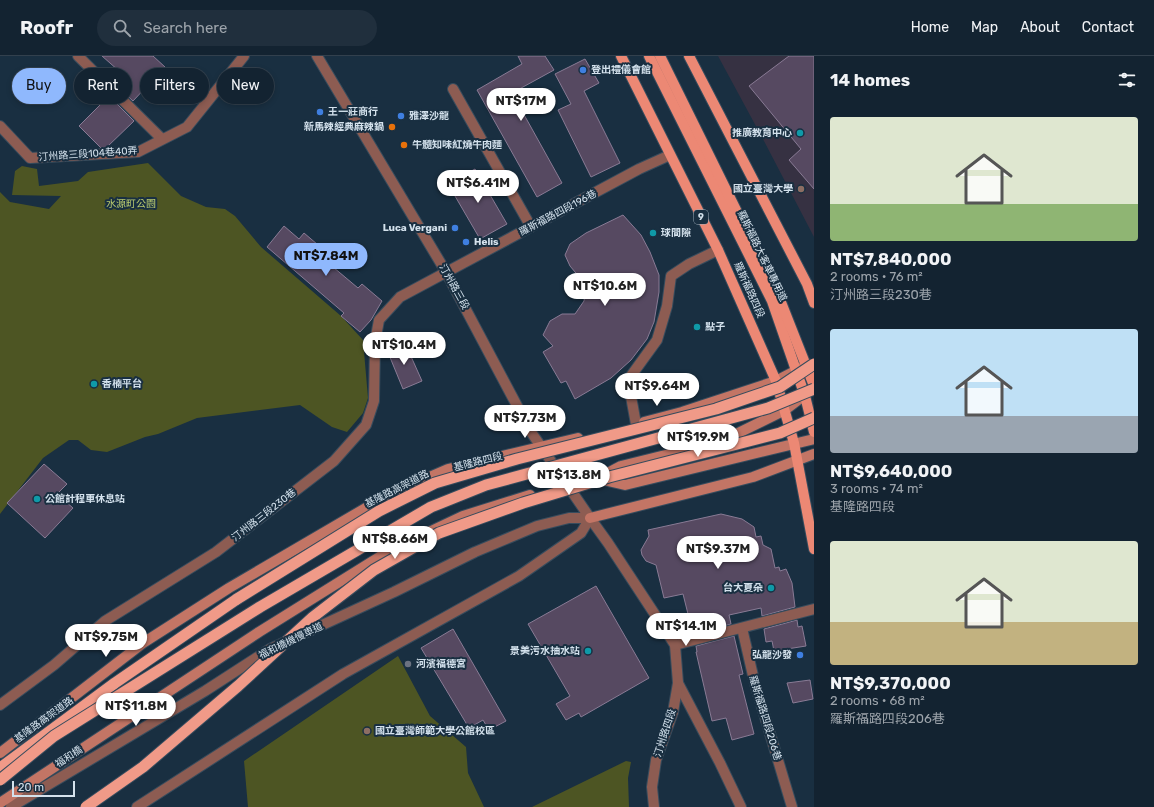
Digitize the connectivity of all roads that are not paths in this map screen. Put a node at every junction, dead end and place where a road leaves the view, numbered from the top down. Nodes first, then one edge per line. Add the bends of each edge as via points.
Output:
1 (78, 56) edge
2 (244, 56) edge
3 (317, 56) edge
4 (621, 56) edge
5 (649, 56) edge
6 (660, 56) edge
7 (689, 56) edge
8 (453, 89) dead end
9 (0, 126) edge
10 (162, 139) junction
11 (670, 155) junction
12 (531, 227) junction
13 (718, 250) junction
14 (446, 272) junction
15 (814, 303) edge
16 (812, 363) edge
17 (796, 371) junction
18 (776, 381) junction
19 (812, 387) edge
20 (785, 410) junction
21 (814, 418) edge
22 (636, 424) junction
23 (814, 432) edge
24 (814, 439) edge
25 (794, 443) junction
26 (541, 446) junction
27 (814, 454) edge
28 (798, 460) junction
29 (597, 478) junction
30 (567, 485) junction
31 (590, 518) junction
32 (814, 549) edge
33 (814, 609) edge
34 (742, 628) junction
35 (675, 645) junction
36 (678, 683) junction
37 (0, 705) edge
38 (0, 753) edge
39 (0, 768) edge
40 (0, 780) edge
41 (0, 803) edge
42 (11, 807) edge
43 (86, 807) edge
44 (137, 807) edge
45 (654, 807) edge
46 (741, 807) edge
47 (792, 807) edge

1 - 10 street
2 - 10 street via 187,127
3 - 14 street, 汀州路三段
4 - 11 main road, 羅斯福路四段 / 9
5 - 17 main road, 羅斯福路大客車專用道 via 772,301
6 - 16 main road, 羅斯福路大客車專用道
7 - 15 main road via 807,284
8 - 12 street
9 - 10 street, 汀州路三段104巷40弄 via 30,158 138,152
11 - 12 street, 羅斯福路四段196巷
11 - 13 main road, 羅斯福路四段 / 9
12 - 14 street, 羅斯福路四段196巷
13 - 18 main road, 羅斯福路四段 / 9
13 - 22 street via 671,276 667,306 657,340 628,380
14 - 26 street, 汀州路三段 via 531,432
14 - 37 street, 汀州路三段230巷 via 400,298 379,320 375,342 374,402 366,425 334,461 216,552 105,620 54,665
16 - 17 main road, 基隆路四段
16 - 19 main road, 羅斯福路大客車專用道
16 - 39 highway, 基隆路高架道路, bridge via 780,387 716,409 517,459 428,486 344,531 237,599 115,683
17 - 18 main road, 基隆路四段
17 - 19 main road, 羅斯福路大客車專用道
18 - 20 main road, 羅斯福路四段 / 9
18 - 22 main road, 基隆路四段 via 682,412
19 - 20 main road
19 - 23 main road, 羅斯福路大客車專用道
19 - 40 highway, bridge via 768,408 486,485 431,507 267,603 54,736
20 - 25 main road, 羅斯福路四段 / 9
20 - 29 main road via 722,441 620,466
21 - 43 highway, bridge via 780,433 608,477 523,503 439,533 374,570 325,608 143,767
22 - 26 main road, 基隆路四段
24 - 25 main road
25 - 28 main road, 羅斯福路四段 / 9
25 - 29 main road via 625,485
26 - 30 street, 汀州路三段
26 - 38 main road, 基隆路四段 via 448,469 388,495 229,588 143,643
27 - 28 main road
28 - 31 main road via 753,477
28 - 32 main road, 羅斯福路四段 / 9
29 - 30 main road
30 - 31 street, 汀州路三段
30 - 41 main road, 福和橋 via 463,516 389,551 259,632
31 - 35 street, 汀州路四段
31 - 42 street, 福和橋機慢車道, bridge via 569,518 537,526 475,552 270,649 205,691
31 - 44 street via 581,533 519,576 343,674
33 - 34 street
34 - 35 street
34 - 47 street, 羅斯福路四段206巷 via 754,680
35 - 36 street, 汀州路四段
36 - 45 street, 汀州路四段 via 673,712 656,760 652,787
36 - 46 street

